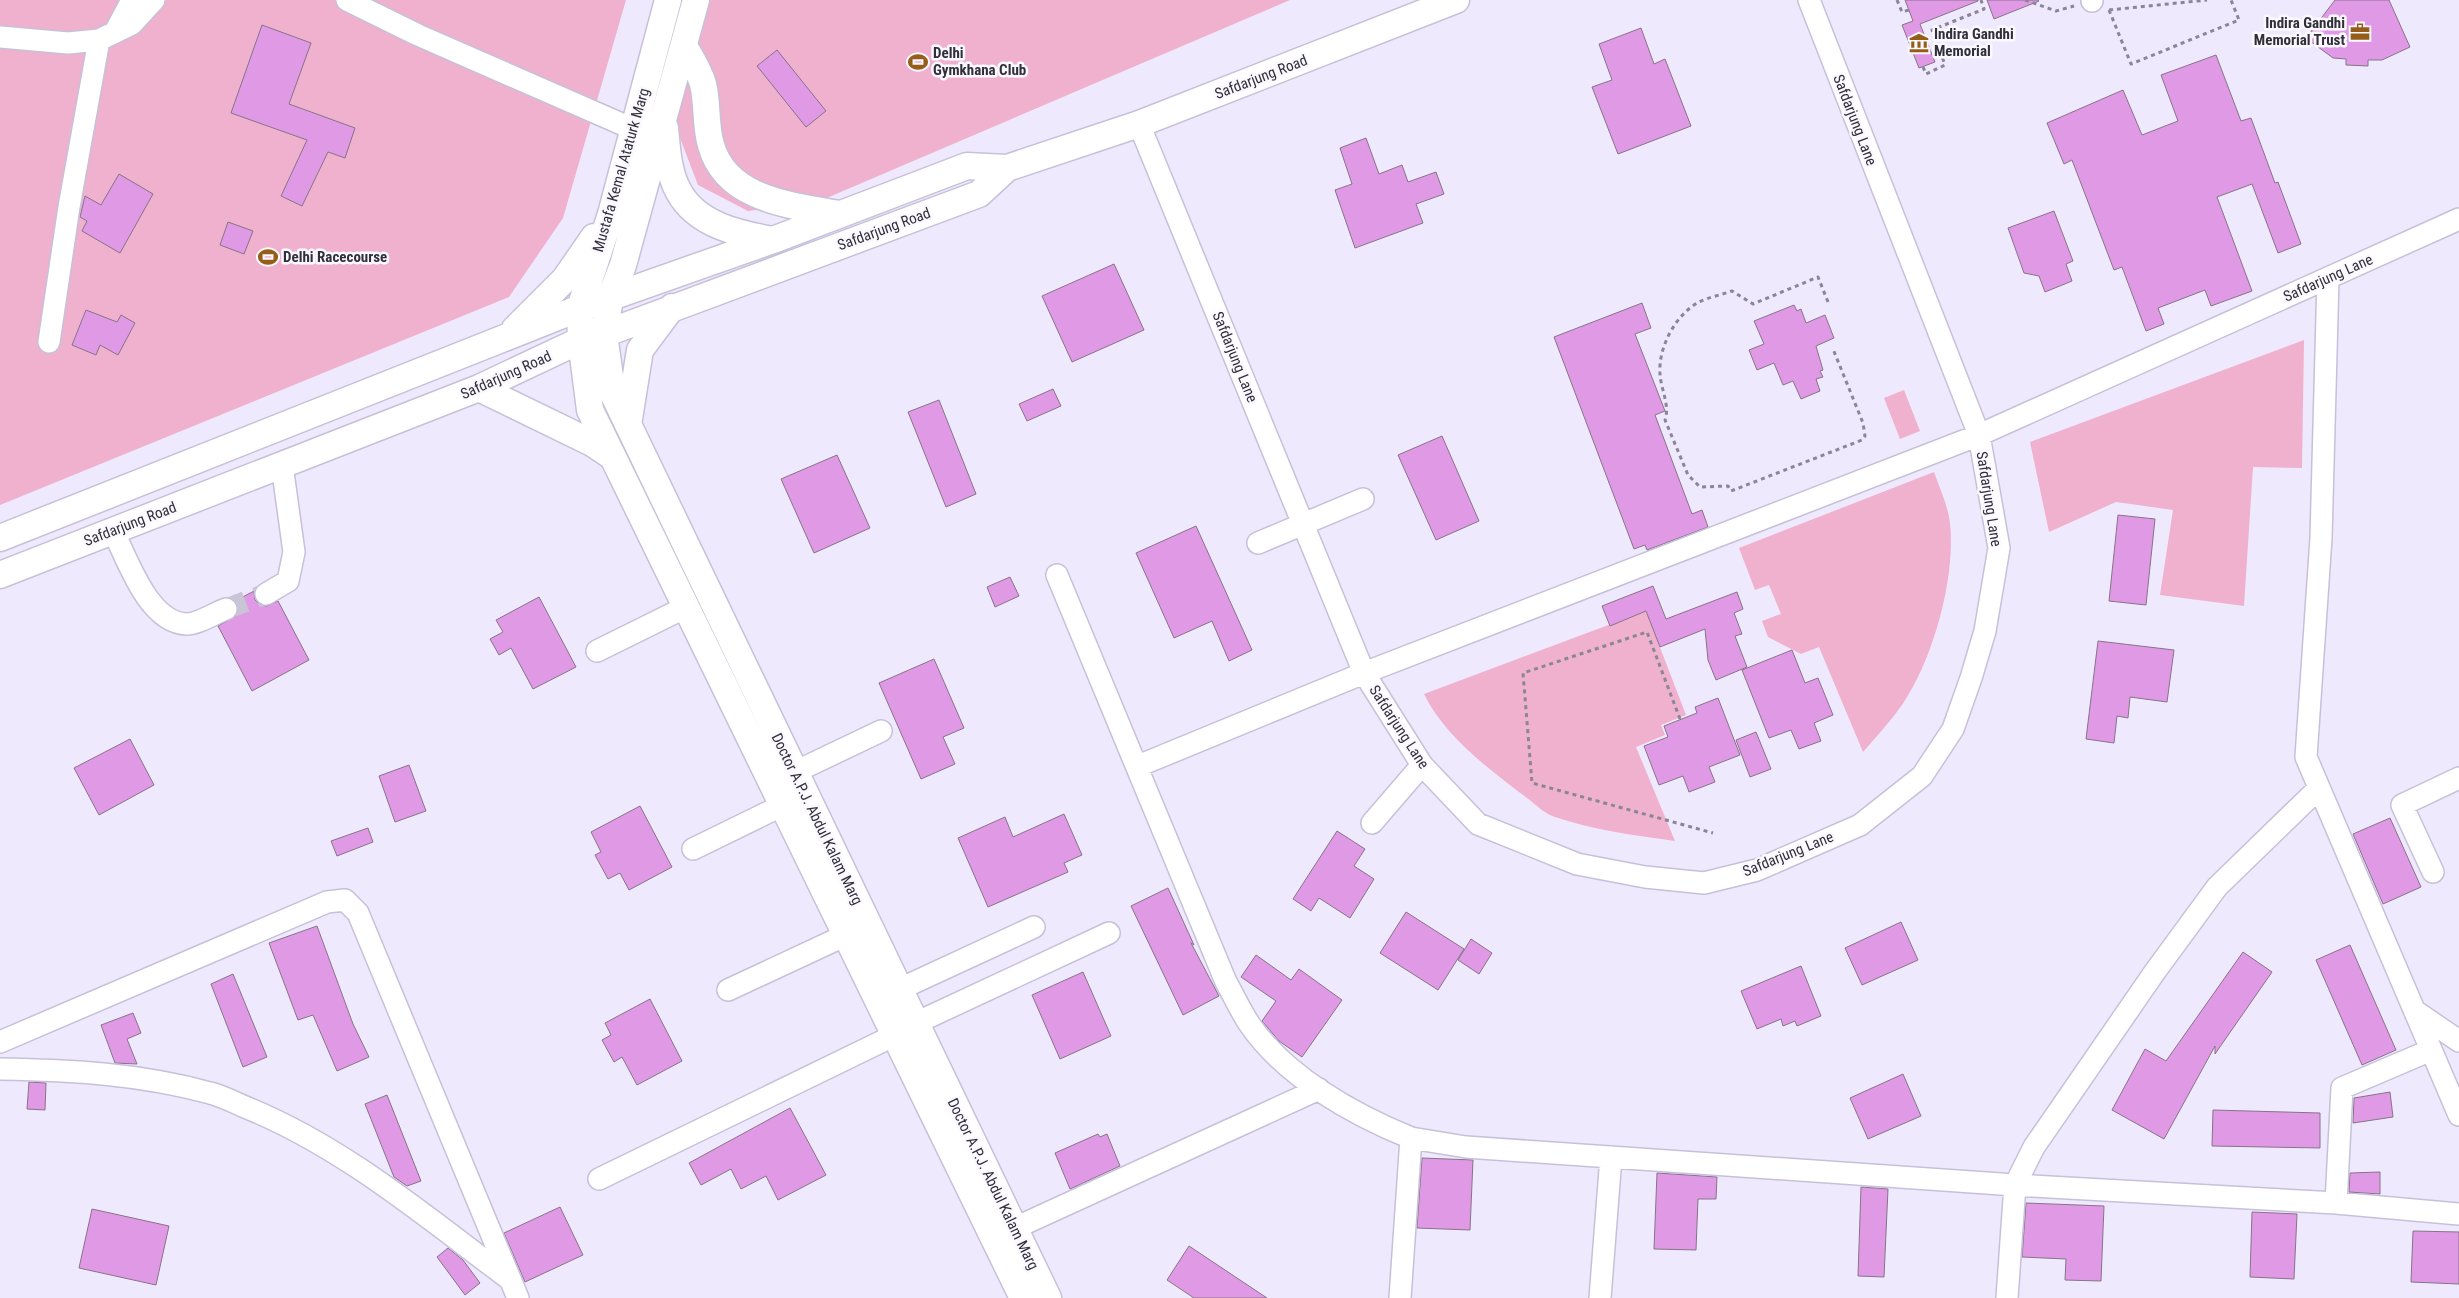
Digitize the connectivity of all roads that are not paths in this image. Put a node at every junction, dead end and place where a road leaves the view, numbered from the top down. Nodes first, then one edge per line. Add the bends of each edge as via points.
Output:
1 (132, 0) edge
2 (154, 0) edge
3 (332, 0) edge
4 (668, 0) edge
5 (696, 0) edge
6 (1456, 0) edge
7 (1809, 0) edge
8 (350, 2) edge
9 (107, 36) junction
10 (0, 37) edge
11 (684, 46) junction
12 (663, 115) junction
13 (1140, 124) junction
14 (633, 130) junction
15 (1007, 168) junction
16 (611, 214) junction
17 (838, 214) junction
18 (2459, 219) edge
19 (773, 240) junction
20 (2328, 278) junction
21 (610, 299) junction
22 (672, 307) junction
23 (580, 308) junction
24 (507, 336) junction
25 (593, 337) junction
26 (49, 342) dead end
27 (479, 388) junction
28 (628, 425) junction
29 (1979, 436) junction
30 (613, 457) junction
31 (282, 465) junction
32 (660, 491) junction
33 (1363, 499) dead end
34 (636, 503) junction
35 (1303, 524) junction
36 (113, 531) junction
37 (0, 538) edge
38 (1258, 543) dead end
39 (0, 575) edge
40 (1057, 575) dead end
41 (266, 594) tunnel mouth
42 (686, 607) junction
43 (226, 609) tunnel mouth
44 (597, 651) dead end
45 (1364, 673) junction
46 (881, 731) dead end
47 (1422, 765) junction
48 (1138, 766) junction
49 (795, 772) junction
50 (2459, 778) edge
51 (2319, 788) junction
52 (783, 804) junction
53 (1372, 823) dead end
54 (693, 849) dead end
55 (2433, 872) dead end
56 (1034, 927) dead end
57 (1109, 933) dead end
58 (846, 935) junction
59 (900, 989) junction
60 (728, 990) dead end
61 (2414, 1011) junction
62 (905, 1029) junction
63 (2459, 1041) edge
64 (0, 1042) edge
65 (2431, 1050) junction
66 (0, 1069) edge
67 (1319, 1089) junction
68 (2459, 1115) edge
69 (1411, 1138) junction
70 (1611, 1157) junction
71 (600, 1179) dead end
72 (2015, 1185) junction
73 (2336, 1203) junction
74 (2459, 1214) edge
75 (1015, 1228) junction
76 (509, 1278) junction
77 (518, 1298) edge
78 (1023, 1298) edge
79 (1048, 1298) edge
80 (1400, 1298) edge
81 (1600, 1298) edge
82 (2007, 1298) edge

1 - 9 street
2 - 9 street via 132,24
3 - 8 street
4 - 14 main road, Mustafa Kemal Ataturk Marg
5 - 11 main road, Mustafa Kemal Ataturk Marg
6 - 13 main road, Safdarjung Road
7 - 29 street, Safdarjung Lane
8 - 14 street
9 - 10 street via 68,43
9 - 26 street via 69,206
11 - 12 main road, Mustafa Kemal Ataturk Marg
11 - 17 main road via 702,84 711,145 722,169 744,189 773,201
12 - 19 main road via 669,165 679,192 695,211 740,234
12 - 21 main road, Mustafa Kemal Ataturk Marg via 623,265
13 - 15 main road, Safdarjung Road
13 - 35 street, Safdarjung Lane
14 - 16 main road, Mustafa Kemal Ataturk Marg
15 - 17 main road, Safdarjung Road via 967,166
15 - 22 main road, Safdarjung Road via 979,194
16 - 23 main road, Mustafa Kemal Ataturk Marg
16 - 24 main road via 565,279
17 - 19 main road, Safdarjung Road
18 - 20 street, Safdarjung Lane
19 - 21 main road, Safdarjung Road
20 - 29 street, Safdarjung Lane
20 - 51 street via 2321,538 2306,757
21 - 23 main road, Safdarjung Road
21 - 25 main road, Mustafa Kemal Ataturk Marg
22 - 25 main road, Safdarjung Road
22 - 28 main road via 640,350
23 - 24 main road, Safdarjung Road
23 - 25 main road, Mustafa Kemal Ataturk Marg
24 - 37 main road, Safdarjung Road
25 - 27 main road, Safdarjung Road
25 - 28 main road, Doctor A.P.J. Abdul Kalam Marg
25 - 30 main road, Doctor A.P.J. Abdul Kalam Marg via 590,410
27 - 30 main road via 574,434
27 - 31 main road, Safdarjung Road
28 - 32 main road, Doctor A.P.J. Abdul Kalam Marg
29 - 45 street, Safdarjung Lane
29 - 47 street, Safdarjung Lane via 2000,548 1985,631 1971,678 1953,729 1922,776 1860,825 1757,870 1704,883 1645,877 1577,864 1478,824
30 - 34 main road, Doctor A.P.J. Abdul Kalam Marg
31 - 36 main road, Safdarjung Road
31 - 41 street via 294,552 288,581
32 - 34 main road
32 - 49 main road, Doctor A.P.J. Abdul Kalam Marg
33 - 35 street
34 - 42 main road, Doctor A.P.J. Abdul Kalam Marg
35 - 38 street
35 - 45 street, Safdarjung Lane
36 - 39 main road, Safdarjung Road
36 - 43 street via 150,603 169,620 188,624
40 - 48 street
42 - 44 street
42 - 52 main road, Doctor A.P.J. Abdul Kalam Marg
45 - 47 street, Safdarjung Lane
45 - 48 street, Safdarjung Lane
46 - 49 street
47 - 53 street
48 - 67 street via 1226,982 1250,1026 1284,1062
49 - 59 main road, Doctor A.P.J. Abdul Kalam Marg
50 - 55 street via 2402,805
51 - 61 street
51 - 72 street via 2217,887 2034,1147
52 - 54 street
52 - 58 main road, Doctor A.P.J. Abdul Kalam Marg
56 - 59 street
57 - 62 street
58 - 60 street
58 - 62 main road, Doctor A.P.J. Abdul Kalam Marg
59 - 62 main road, Doctor A.P.J. Abdul Kalam Marg
61 - 63 street
61 - 65 street
62 - 71 street
62 - 75 main road, Doctor A.P.J. Abdul Kalam Marg
62 - 78 main road, Doctor A.P.J. Abdul Kalam Marg
64 - 76 street via 327,902 345,900 358,913
65 - 68 street
65 - 73 street via 2342,1088
66 - 76 street via 79,1070 145,1078 212,1093 278,1120 350,1162
67 - 69 street via 1369,1121
67 - 75 street
69 - 70 street via 1466,1147
69 - 80 street
70 - 72 street
70 - 81 street
72 - 73 street
72 - 82 street
73 - 74 street
75 - 79 main road, Doctor A.P.J. Abdul Kalam Marg
76 - 77 street

